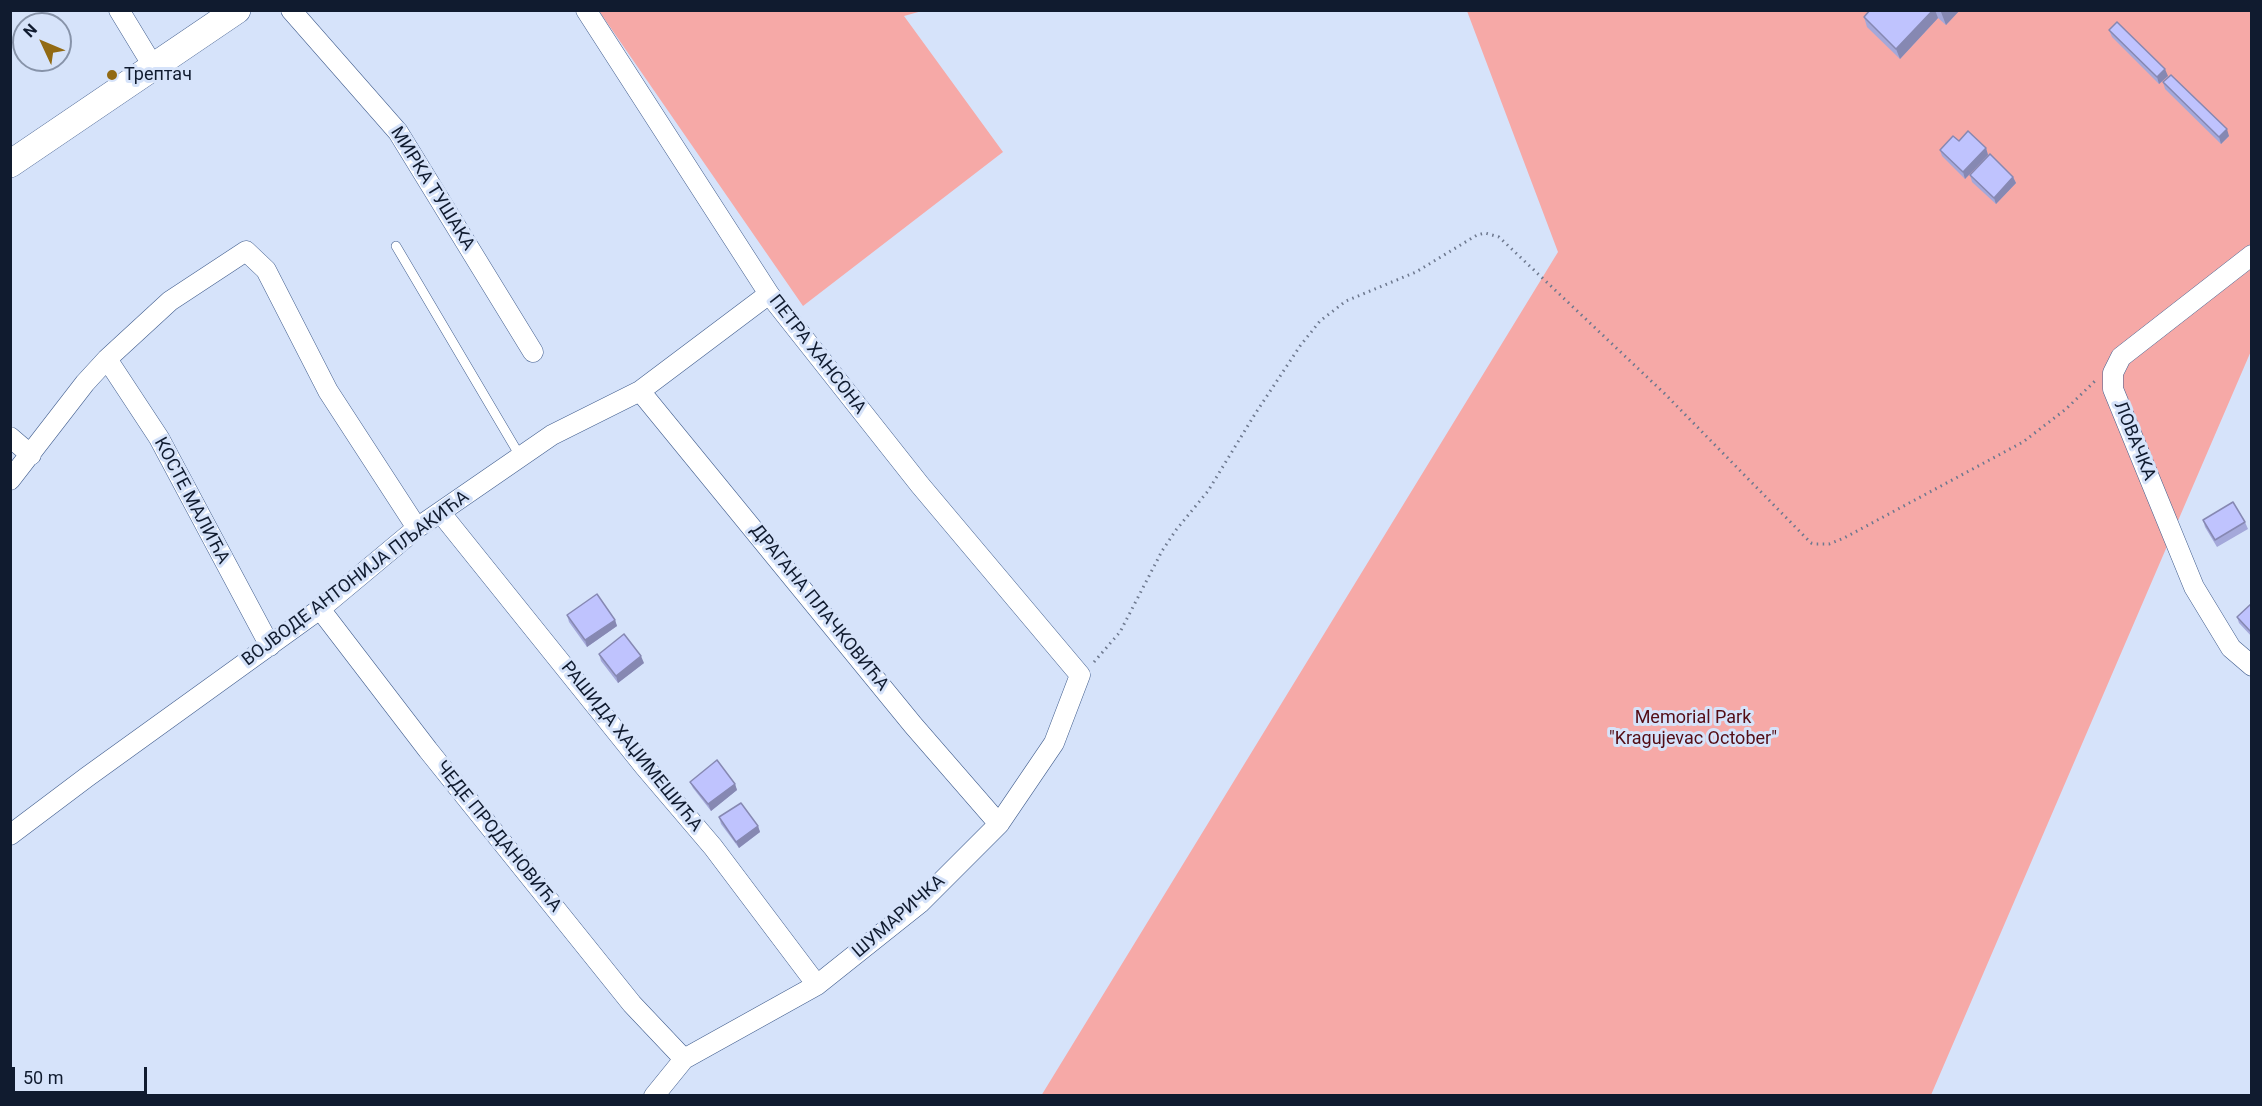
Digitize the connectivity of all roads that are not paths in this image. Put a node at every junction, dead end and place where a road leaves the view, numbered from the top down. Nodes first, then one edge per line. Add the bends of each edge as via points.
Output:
1 (119, 10) edge
2 (237, 10) edge
3 (291, 10) edge
4 (586, 10) edge
5 (153, 66) junction
6 (10, 164) edge
7 (396, 246) dead end
8 (2252, 255) edge
9 (769, 294) junction
10 (533, 352) dead end
11 (106, 359) junction
12 (640, 390) junction
13 (10, 437) edge
14 (31, 455) junction
15 (520, 456) junction
16 (10, 480) edge
17 (440, 512) junction
18 (417, 528) junction
19 (320, 609) junction
20 (270, 646) junction
21 (2252, 666) edge
22 (1080, 675) joint
23 (999, 824) junction
24 (10, 835) edge
25 (817, 985) junction
26 (684, 1059) junction
27 (654, 1095) edge

1 - 5 street
2 - 5 main road
3 - 10 street, МИРКА ТУШАКА via 398,132
4 - 9 street, ПЕТРА ХАНСОНА
5 - 6 main road
7 - 15 lane
8 - 21 street, ЛОВАЧКА via 2121,357 2113,373 2113,389 2194,587 2231,648
9 - 12 street, ВОЈВОДЕ АНТОНИЈА ПЉАКИЋА
9 - 22 street, ПЕТРА ХАНСОНА via 920,485
11 - 14 street
11 - 18 street via 170,301 246,250 266,270 328,391
11 - 20 street, КОСТЕ МАЛИЋА via 159,438
12 - 15 street, ВОЈВОДЕ АНТОНИЈА ПЉАКИЋА
12 - 23 street, ДРАГАНА ПЛАЧКОВИЋА
13 - 14 street
14 - 16 street
15 - 17 street, ВОЈВОДЕ АНТОНИЈА ПЉАКИЋА
17 - 18 street, ВОЈВОДЕ АНТОНИЈА ПЉАКИЋА
17 - 25 street, РАШИДА ХАЏИМЕШИЋА via 713,847
18 - 19 street, ВОЈВОДЕ АНТОНИЈА ПЉАКИЋА
19 - 20 street, ВОЈВОДЕ АНТОНИЈА ПЉАКИЋА
19 - 26 street, ЧЕДЕ ПРОДАНОВИЋА via 632,1004
20 - 24 street, ВОЈВОДЕ АНТОНИЈА ПЉАКИЋА
22 - 23 street, ШУМАРИЧКА via 1054,743
23 - 25 street, ШУМАРИЧКА via 920,903
25 - 26 street, ШУМАРИЧКА
26 - 27 street, ШУМАРИЧКА

